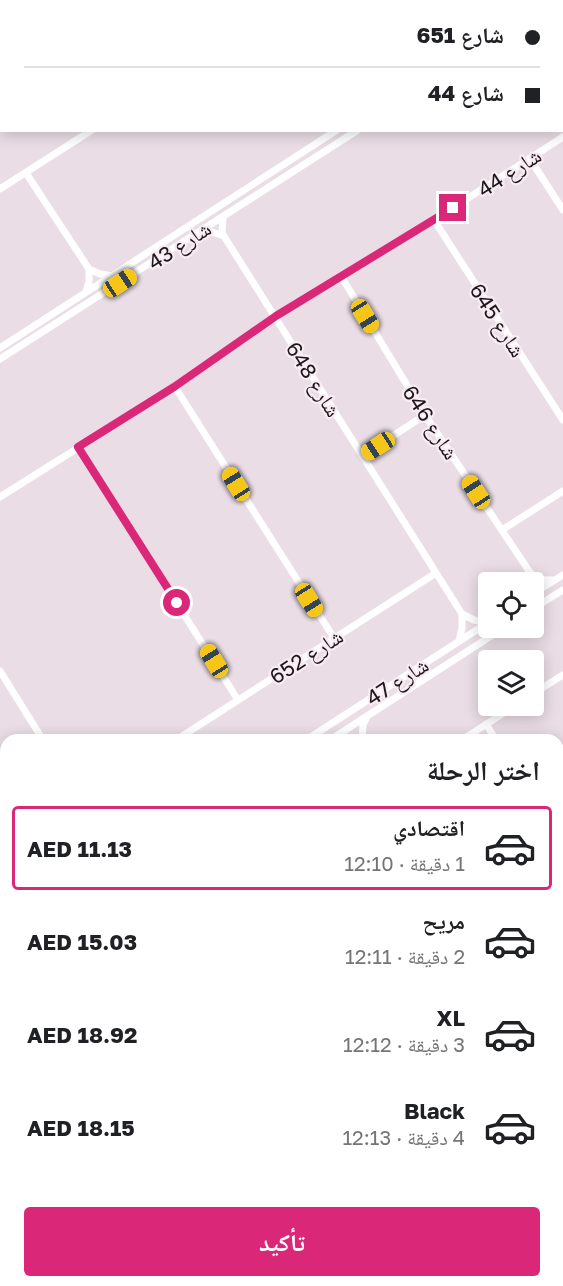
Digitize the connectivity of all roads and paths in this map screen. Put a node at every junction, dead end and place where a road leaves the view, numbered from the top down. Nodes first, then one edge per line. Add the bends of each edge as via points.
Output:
1 (89, 132) edge
2 (333, 132) edge
3 (355, 132) edge
4 (563, 137) edge
5 (530, 159) junction
6 (26, 173) junction
7 (0, 189) edge
8 (563, 210) edge
9 (223, 217) junction
10 (434, 220) junction
11 (199, 232) junction
12 (224, 237) junction
13 (89, 269) junction
14 (112, 276) junction
15 (341, 276) junction
16 (86, 292) junction
17 (276, 316) junction
18 (0, 348) edge
19 (0, 359) edge
20 (174, 387) junction
21 (425, 415) junction
22 (563, 420) edge
23 (78, 447) junction
24 (362, 456) junction
25 (563, 491) edge
26 (0, 497) edge
27 (502, 530) junction
28 (436, 573) junction
29 (563, 575) edge
30 (555, 580) junction
31 (544, 587) edge
32 (563, 590) edge
33 (544, 602) edge
34 (462, 614) junction
35 (478, 621) edge
36 (478, 629) edge
37 (334, 638) junction
38 (488, 638) edge
39 (459, 641) junction
40 (0, 671) edge
41 (563, 675) edge
42 (544, 687) edge
43 (238, 700) junction
44 (368, 715) junction
45 (499, 716) edge
46 (486, 724) junction
47 (38, 734) edge
48 (185, 734) edge
49 (315, 734) edge
50 (339, 734) edge
51 (362, 734) edge
52 (471, 734) edge
53 (492, 734) edge

1 - 6 street
2 - 14 street, شارع 43
3 - 9 street, شارع 43
4 - 5 street, شارع 44
5 - 8 street
5 - 10 street, شارع 44
6 - 7 street
6 - 13 street
9 - 11 street, شارع 43
9 - 12 street
10 - 15 street, شارع 44
10 - 22 street, شارع 645
11 - 12 street
11 - 19 street, شارع 43
12 - 17 street, شارع 648
13 - 14 street
13 - 16 street
14 - 16 street, شارع 43
15 - 17 street, شارع 44
15 - 21 street, شارع 646
16 - 18 street, شارع 43
17 - 20 street, شارع 44
17 - 24 street, شارع 648
20 - 23 street, شارع 44
20 - 37 street
21 - 24 street
21 - 27 street, شارع 646
23 - 26 street, شارع 44
23 - 43 street
24 - 28 street, شارع 648
25 - 27 street
27 - 30 street, شارع 646 via 531,574
28 - 34 street, شارع 648
28 - 37 street, شارع 652
29 - 30 street
30 - 31 street
32 - 33 street
34 - 35 street
34 - 39 street
36 - 39 street, شارع 47
37 - 43 street, شارع 652
38 - 44 street, شارع 47
39 - 49 street, شارع 47
40 - 47 street
41 - 42 street
43 - 48 street, شارع 652
44 - 50 street, شارع 47
44 - 51 street
45 - 46 street
46 - 52 street
46 - 53 street

